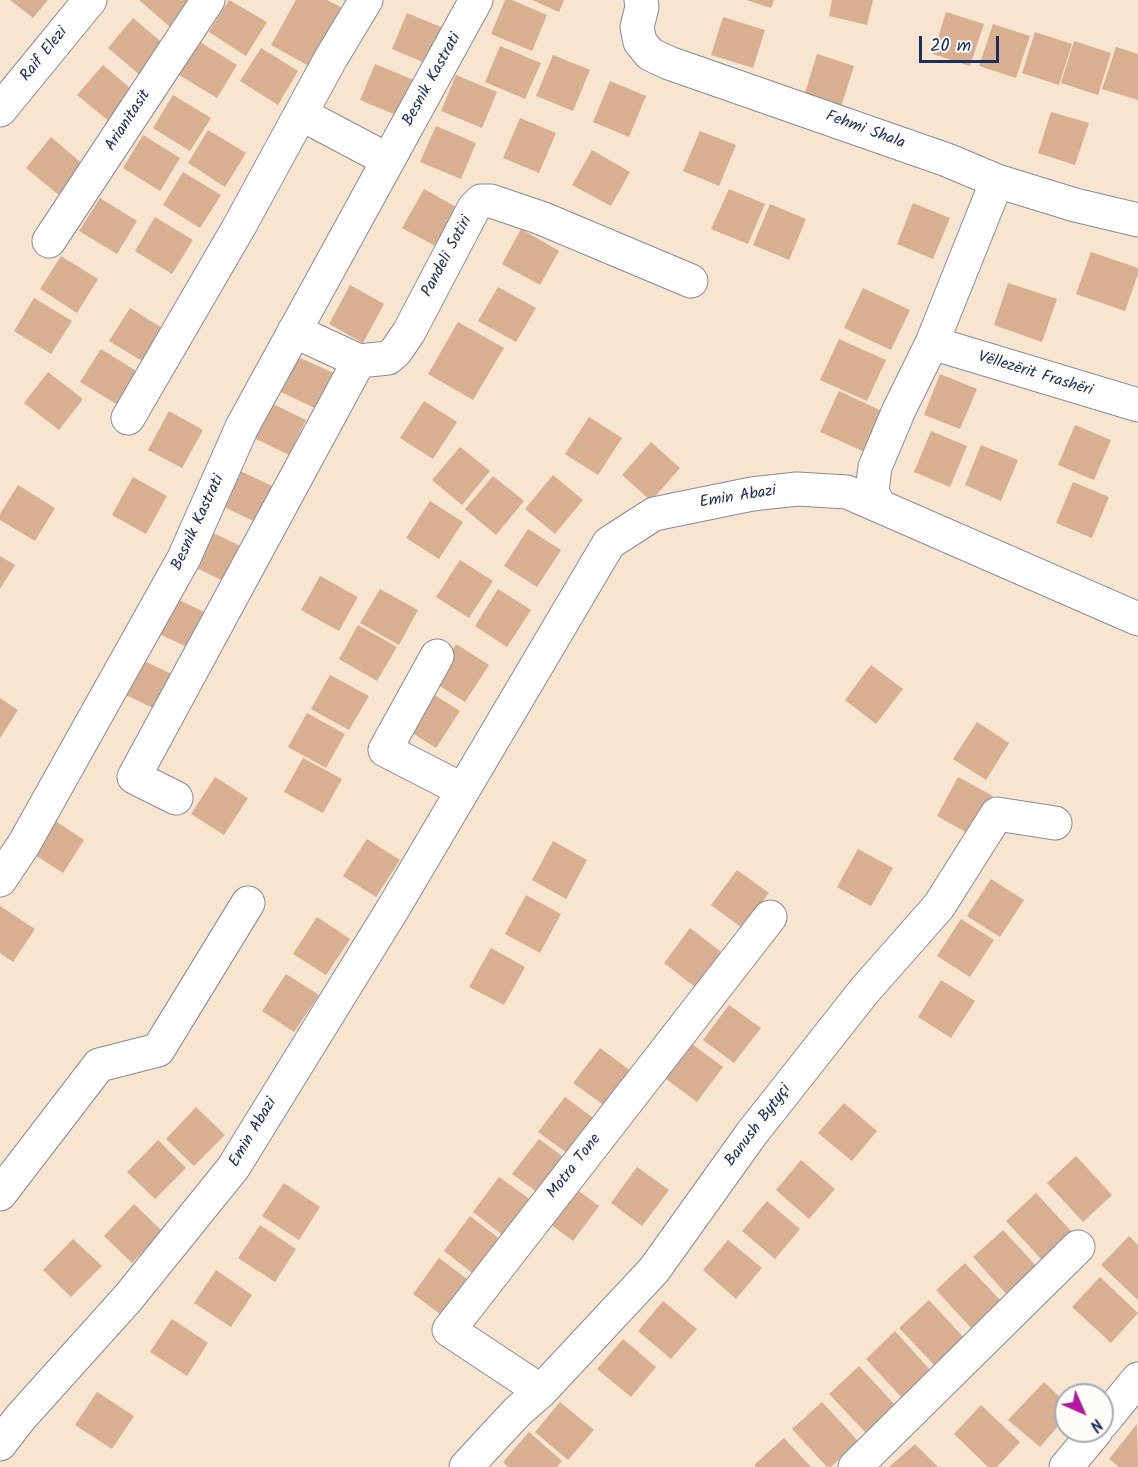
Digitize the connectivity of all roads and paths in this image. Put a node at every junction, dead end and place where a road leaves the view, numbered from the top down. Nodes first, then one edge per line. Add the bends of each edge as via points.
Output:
1 (90, 0) edge
2 (208, 0) edge
3 (366, 0) edge
4 (476, 0) edge
5 (641, 0) edge
6 (0, 110) edge
7 (301, 114) junction
8 (388, 160) junction
9 (997, 181) junction
10 (1138, 220) edge
11 (49, 241) dead end
12 (691, 281) dead end
13 (294, 331) junction
14 (932, 343) junction
15 (359, 361) junction
16 (1138, 405) edge
17 (128, 418) dead end
18 (878, 504) junction
19 (1138, 619) edge
20 (437, 656) dead end
21 (463, 790) junction
22 (176, 798) dead end
23 (1055, 823) dead end
24 (0, 880) edge
25 (248, 903) dead end
26 (770, 917) dead end
27 (0, 1194) edge
28 (1078, 1247) dead end
29 (1138, 1379) edge
30 (541, 1391) junction
31 (1114, 1408) edge
32 (1086, 1443) edge
33 (0, 1444) edge
34 (466, 1467) edge
35 (855, 1467) edge
36 (1066, 1467) edge

1 - 6 street, Raif Elezi
2 - 11 street, Arianitasit
3 - 7 street
4 - 8 street, Besnik Kastrati
5 - 9 street, Fehmi Shala via 637,27 640,42 650,54
7 - 8 street
7 - 17 street
8 - 13 street, Besnik Kastrati
9 - 10 street, Fehmi Shala
9 - 14 street
12 - 15 street, Pandeli Sotiri via 541,218 481,201 396,351 388,358
13 - 15 street
13 - 24 street, Besnik Kastrati via 242,427 184,558 30,834
14 - 16 street, Vëllezërit Frashëri
14 - 18 street via 875,467 872,491
15 - 22 street via 134,777
18 - 19 street, Emin Abazi
18 - 21 street, Emin Abazi via 847,492 822,489 752,494 654,514 609,543
20 - 21 street via 385,750
21 - 33 street, Emin Abazi via 233,1168 128,1298
23 - 30 street, Banush Bytyçi via 997,814 939,906 865,990 752,1133 654,1270
25 - 27 street via 158,1050 99,1065
26 - 30 street, Motra Tone via 449,1330
28 - 35 street
29 - 31 street
30 - 34 street, Banush Bytyçi
32 - 36 street

